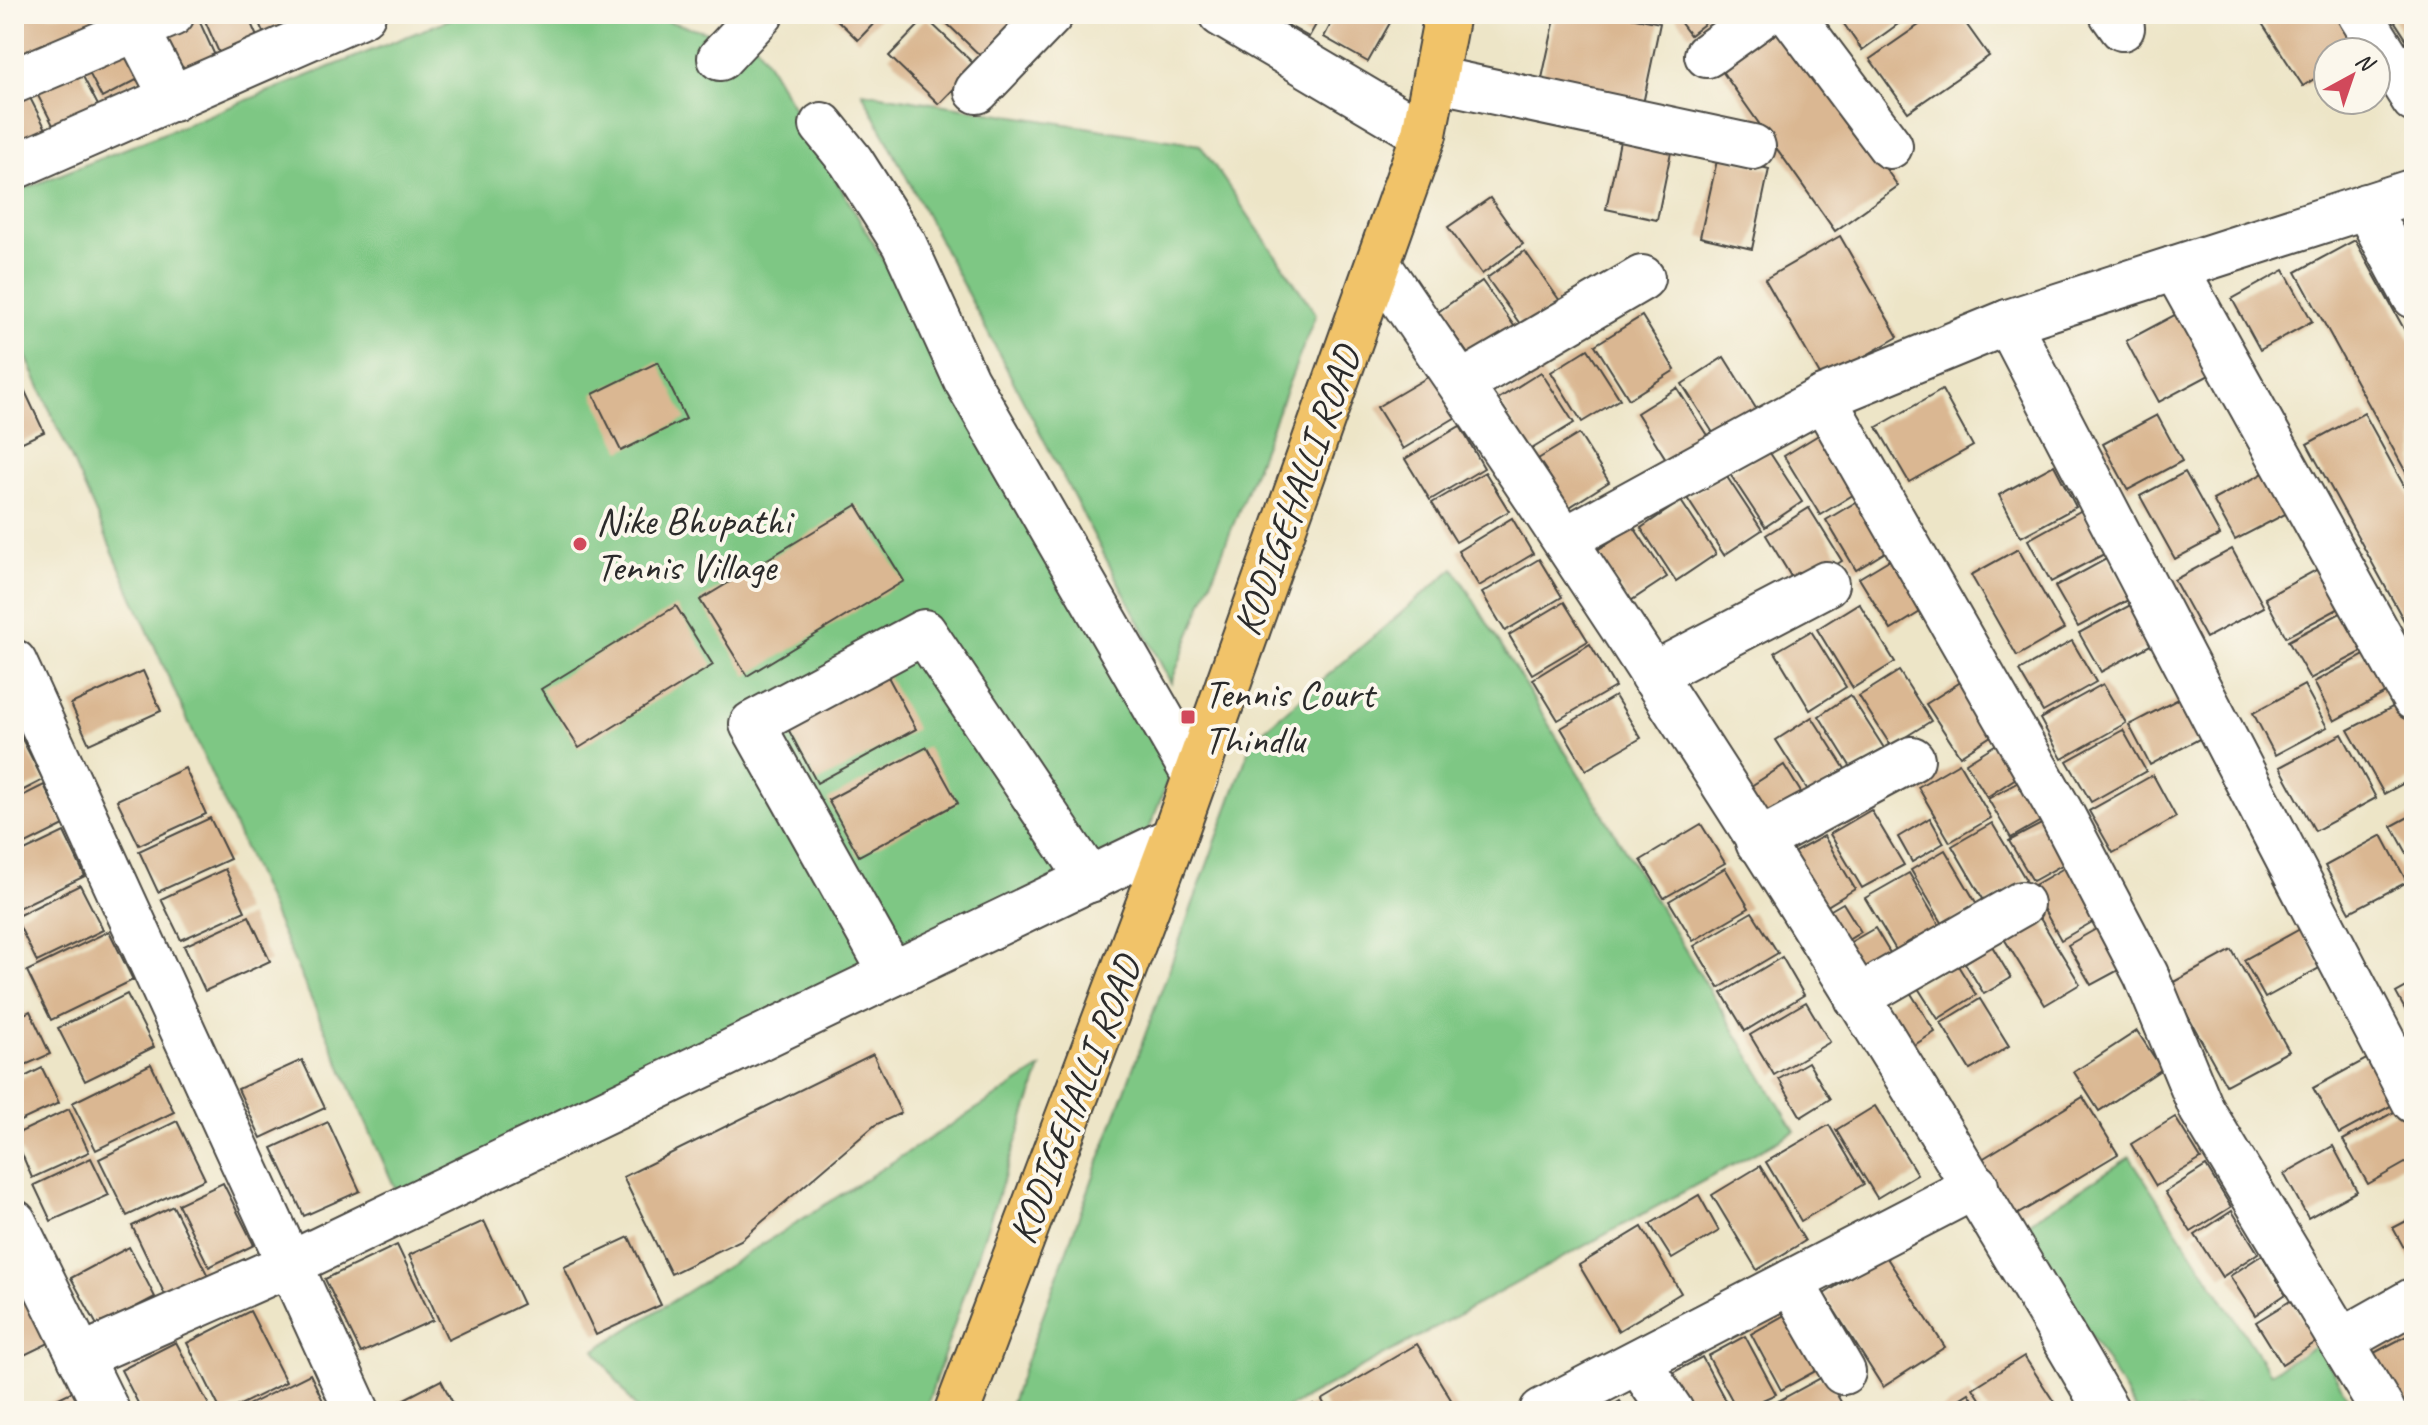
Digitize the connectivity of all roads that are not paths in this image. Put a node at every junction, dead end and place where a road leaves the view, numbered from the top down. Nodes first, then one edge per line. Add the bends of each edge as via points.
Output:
1 (363, 14) edge
2 (761, 14) edge
3 (1051, 14) edge
4 (1221, 14) edge
5 (1447, 14) edge
6 (1764, 14) edge
7 (1791, 14) edge
8 (2360, 14) edge
9 (146, 19) edge
10 (1707, 55) dead end
11 (720, 58) dead end
12 (1435, 79) junction
13 (14, 81) edge
14 (977, 91) dead end
15 (173, 99) junction
16 (2414, 100) edge
17 (822, 125) dead end
18 (1424, 134) junction
19 (1890, 146) dead end
20 (1753, 147) dead end
21 (14, 167) edge
22 (2414, 191) edge
23 (2366, 206) junction
24 (1378, 264) junction
25 (2175, 268) junction
26 (1642, 278) dead end
27 (2414, 296) edge
28 (2008, 322) junction
29 (1461, 384) junction
30 (1823, 398) junction
31 (1566, 539) junction
32 (1826, 584) dead end
33 (14, 662) edge
34 (1652, 675) junction
35 (2414, 698) edge
36 (1912, 759) dead end
37 (1196, 778) junction
38 (1173, 839) junction
39 (1758, 842) junction
40 (1090, 880) junction
41 (2021, 904) dead end
42 (892, 974) junction
43 (1857, 998) junction
44 (2414, 1101) edge
45 (1976, 1186) junction
46 (14, 1222) edge
47 (290, 1264) junction
48 (1791, 1282) junction
49 (2414, 1300) edge
50 (2343, 1340) junction
51 (80, 1357) junction
52 (1638, 1362) junction
53 (1843, 1372) dead end
54 (107, 1411) edge
55 (357, 1411) edge
56 (957, 1411) edge
57 (1542, 1411) edge
58 (1671, 1411) edge
59 (2107, 1411) edge
60 (2383, 1411) edge

1 - 15 street
2 - 11 street
3 - 14 street
4 - 18 street
5 - 12 main road, KODIGEHALLI ROAD
6 - 10 street
7 - 19 street
8 - 16 street
9 - 13 street
9 - 15 street
12 - 18 main road, KODIGEHALLI ROAD
12 - 20 street
15 - 21 street
17 - 37 street via 904,244 966,380
18 - 24 main road, KODIGEHALLI ROAD
22 - 23 street
23 - 25 street
23 - 27 street
24 - 29 street
24 - 37 main road, KODIGEHALLI ROAD
25 - 28 street
25 - 35 street
26 - 29 street
28 - 30 street
28 - 44 street
29 - 31 street
30 - 31 street
30 - 50 street via 2060,811 2146,975 2202,1110
31 - 34 street
32 - 34 street
33 - 47 street
34 - 39 street
36 - 39 street
37 - 38 main road, KODIGEHALLI ROAD
38 - 40 street
38 - 56 main road, KODIGEHALLI ROAD
39 - 43 street
40 - 42 street
40 - 42 street via 924,632 752,724
41 - 43 street
42 - 47 street
43 - 45 street
45 - 48 street
45 - 59 street
46 - 51 street
47 - 51 street
47 - 55 street
48 - 52 street
48 - 53 street
49 - 50 street
50 - 60 street
51 - 54 street
52 - 57 street
52 - 58 street

